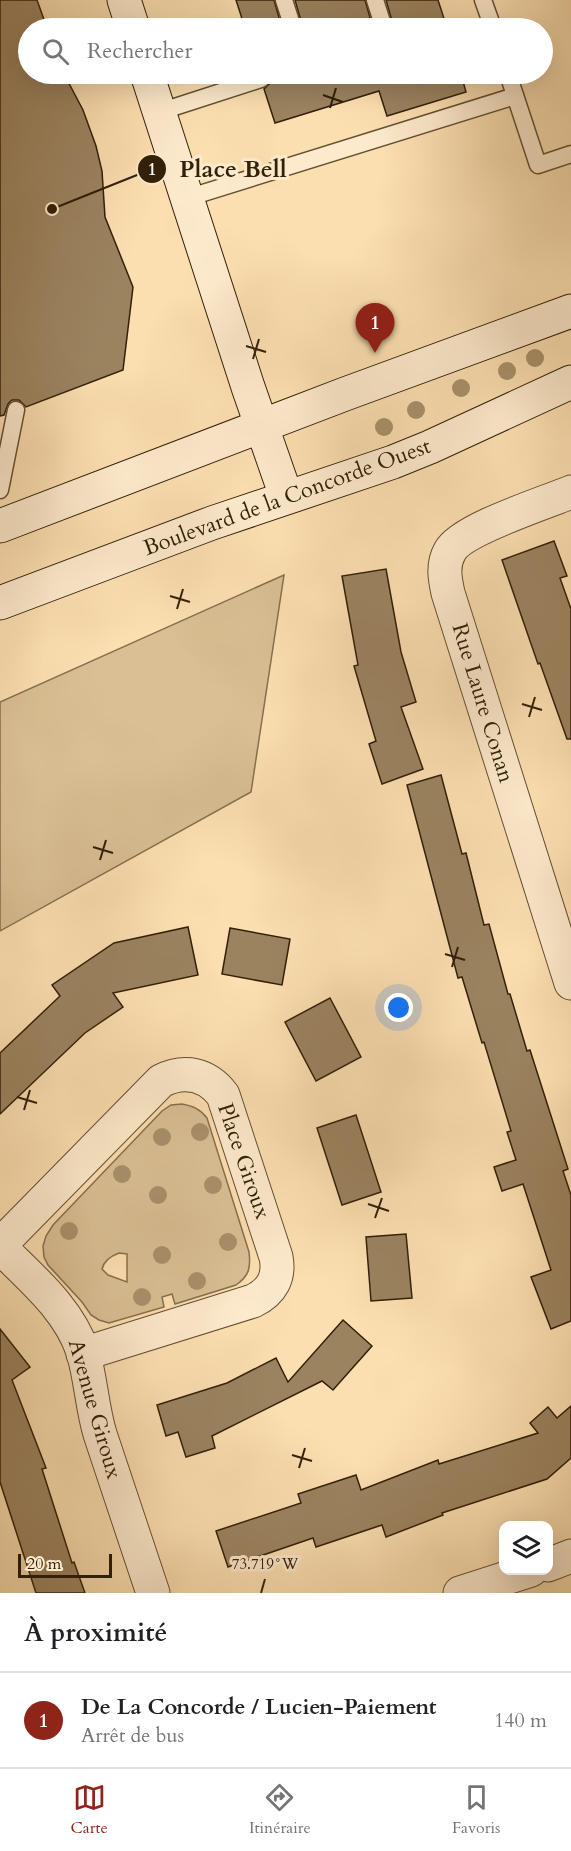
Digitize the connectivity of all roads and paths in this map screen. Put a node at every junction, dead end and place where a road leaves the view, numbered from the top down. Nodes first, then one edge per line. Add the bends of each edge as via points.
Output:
1 (124, 0) edge
2 (284, 0) edge
3 (375, 0) edge
4 (483, 0) edge
5 (130, 18) edge
6 (290, 18) edge
7 (381, 18) edge
8 (489, 18) edge
9 (150, 84) edge
10 (246, 84) edge
11 (511, 84) edge
12 (515, 96) junction
13 (159, 112) junction
14 (571, 154) edge
15 (187, 198) junction
16 (571, 310) edge
17 (571, 382) edge
18 (16, 410) dead end
19 (261, 426) junction
20 (0, 490) edge
21 (571, 492) edge
22 (286, 496) junction
23 (3, 516) edge
24 (0, 603) edge
25 (571, 983) edge
26 (0, 1246) edge
27 (83, 1354) junction
28 (571, 1556) edge
29 (553, 1563) edge
30 (516, 1575) edge
31 (153, 1593) edge
32 (460, 1593) edge

1 - 5 street
2 - 6 lane
3 - 7 lane
4 - 8 lane
9 - 13 street
10 - 13 lane
11 - 12 lane
12 - 14 lane via 538,165
12 - 15 lane
13 - 15 street
15 - 19 street
16 - 19 street
17 - 22 street, Boulevard de la Concorde Ouest via 421,451
18 - 20 lane
19 - 22 street
19 - 23 street
21 - 25 street, Rue Laure Conan via 465,536 448,553 445,568 448,592
22 - 24 street, Boulevard de la Concorde Ouest
26 - 27 street, Avenue Giroux via 62,1311
26 - 27 street, Place Giroux via 161,1082 177,1075 195,1075 211,1082 223,1095 276,1257 278,1272 272,1287 254,1301
27 - 31 street, Avenue Giroux via 97,1425
28 - 29 street
30 - 32 street

